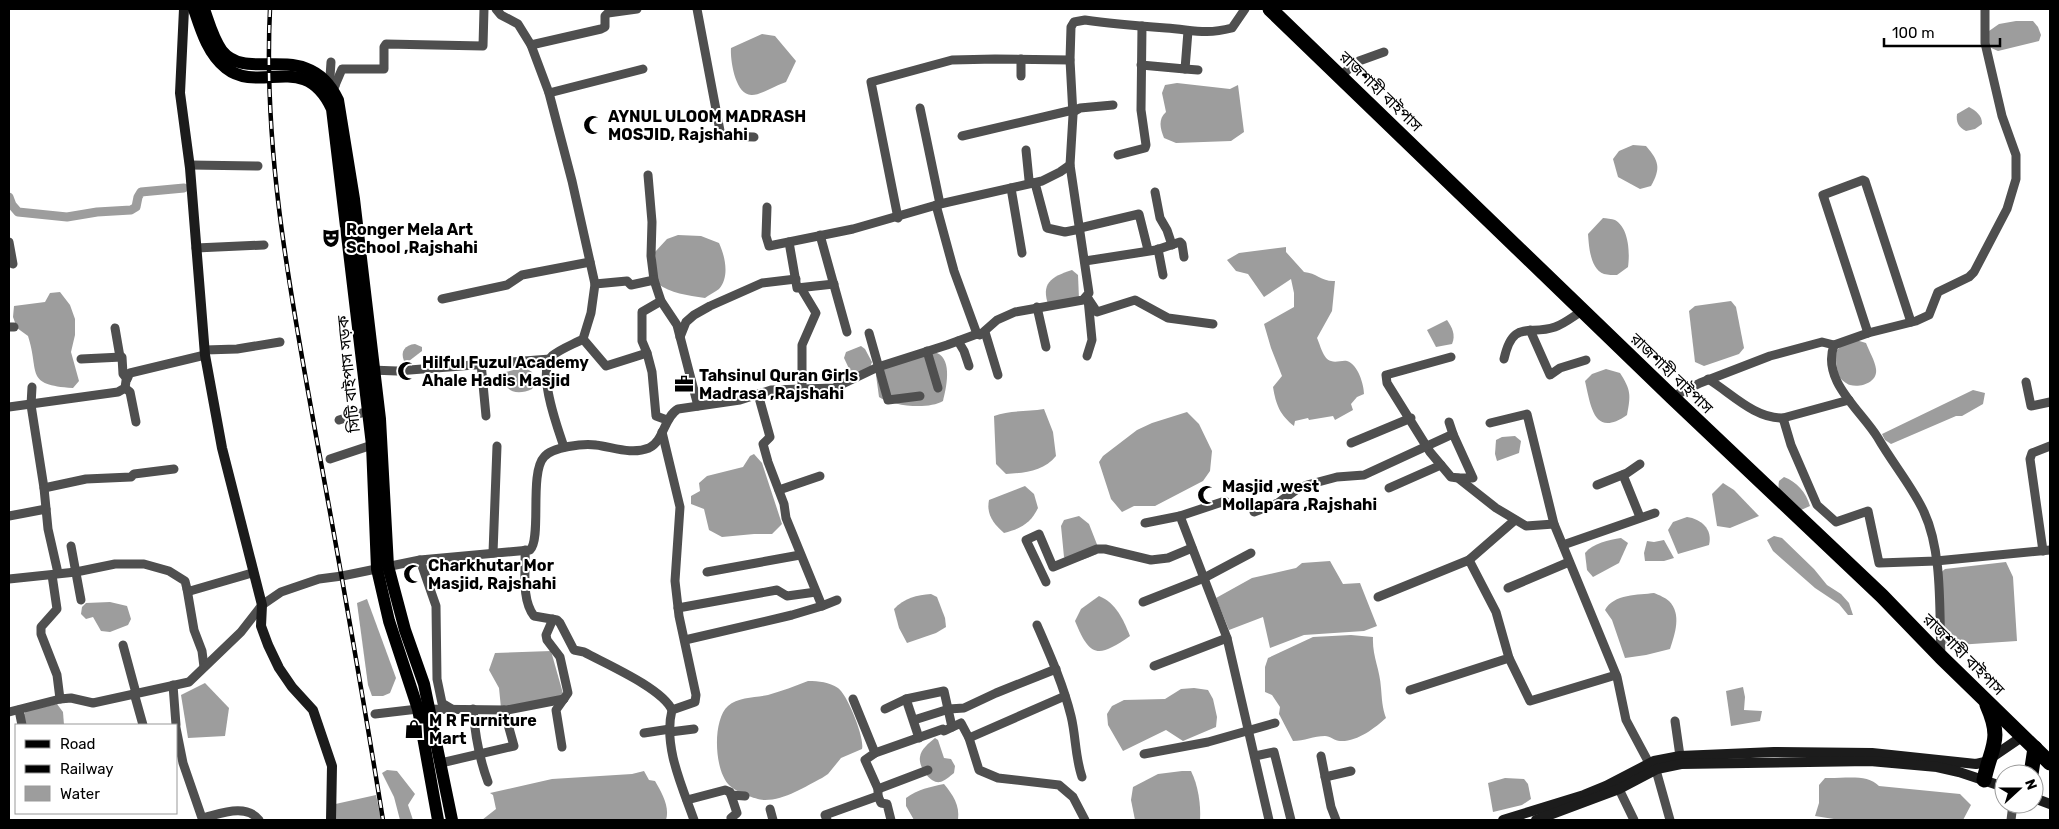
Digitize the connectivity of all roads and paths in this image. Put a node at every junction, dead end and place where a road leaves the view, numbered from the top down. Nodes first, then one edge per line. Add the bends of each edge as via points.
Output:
1 (184, 9) edge
2 (194, 9) edge
3 (204, 9) edge
4 (484, 9) edge
5 (496, 9) edge
6 (637, 9) edge
7 (697, 9) edge
8 (1245, 9) edge
9 (1270, 9) edge
10 (1986, 9) edge
11 (1142, 26) junction
12 (1188, 31) junction
13 (531, 45) junction
14 (1384, 52) dead end
15 (1021, 59) junction
16 (1070, 60) junction
17 (331, 62) dead end
18 (1141, 65) junction
19 (1185, 69) junction
20 (644, 70) dead end
21 (1198, 70) dead end
22 (1021, 76) dead end
23 (1340, 76) junction
24 (334, 89) junction
25 (549, 93) junction
26 (1113, 105) dead end
27 (920, 108) dead end
28 (1073, 111) junction
29 (962, 136) dead end
30 (754, 137) dead end
31 (1026, 150) dead end
32 (1118, 154) dead end
33 (190, 165) junction
34 (1070, 165) junction
35 (258, 166) dead end
36 (648, 175) dead end
37 (1033, 183) junction
38 (1011, 188) junction
39 (1155, 192) dead end
40 (938, 205) junction
41 (767, 207) dead end
42 (898, 218) junction
43 (1080, 229) junction
44 (820, 235) junction
45 (9, 242) edge
46 (788, 242) junction
47 (264, 245) dead end
48 (1172, 245) junction
49 (196, 248) junction
50 (1153, 249) junction
51 (1022, 253) dead end
52 (1184, 256) dead end
53 (1085, 261) junction
54 (590, 262) junction
55 (13, 264) dead end
56 (1163, 275) dead end
57 (796, 279) junction
58 (654, 280) junction
59 (594, 284) junction
60 (834, 284) junction
61 (801, 288) junction
62 (1087, 296) junction
63 (442, 299) dead end
64 (661, 301) junction
65 (1037, 307) junction
66 (1582, 311) junction
67 (1911, 322) junction
68 (1214, 324) dead end
69 (115, 328) dead end
70 (1530, 330) junction
71 (847, 332) dead end
72 (869, 333) dead end
73 (981, 333) junction
74 (1868, 333) junction
75 (680, 338) junction
76 (584, 339) junction
77 (958, 341) junction
78 (280, 342) dead end
79 (1834, 345) junction
80 (1046, 347) dead end
81 (928, 351) junction
82 (205, 352) junction
83 (647, 353) junction
84 (1087, 356) dead end
85 (1452, 356) dead end
86 (120, 357) junction
87 (81, 359) dead end
88 (550, 359) junction
89 (1504, 359) dead end
90 (1586, 360) dead end
91 (482, 363) junction
92 (969, 366) dead end
93 (878, 367) junction
94 (368, 371) junction
95 (998, 375) dead end
96 (1708, 379) junction
97 (2026, 382) dead end
98 (126, 384) junction
99 (32, 387) dead end
100 (938, 388) dead end
101 (802, 390) junction
102 (758, 394) junction
103 (920, 396) dead end
104 (1672, 398) junction
105 (1849, 400) junction
106 (2050, 402) edge
107 (31, 405) junction
108 (698, 406) junction
109 (9, 407) edge
110 (368, 411) junction
111 (486, 416) dead end
112 (1411, 418) junction
113 (1783, 418) junction
114 (339, 420) dead end
115 (668, 420) junction
116 (136, 422) dead end
117 (1449, 422) dead end
118 (1490, 423) dead end
119 (662, 432) junction
120 (1453, 434) junction
121 (1351, 443) dead end
122 (372, 445) junction
123 (497, 446) dead end
124 (1427, 446) junction
125 (2050, 446) edge
126 (564, 447) junction
127 (330, 459) dead end
128 (1640, 464) dead end
129 (1441, 465) junction
130 (174, 468) dead end
131 (1623, 475) junction
132 (820, 476) dead end
133 (1458, 478) junction
134 (1596, 485) dead end
135 (44, 488) junction
136 (1389, 488) dead end
137 (780, 490) junction
138 (1225, 501) dead end
139 (46, 509) junction
140 (1254, 512) dead end
141 (1655, 513) dead end
142 (9, 516) edge
143 (1180, 516) junction
144 (1640, 517) junction
145 (1515, 520) junction
146 (1145, 523) dead end
147 (1554, 524) junction
148 (1562, 545) junction
149 (71, 546) dead end
150 (1192, 548) junction
151 (525, 550) junction
152 (2047, 550) edge
153 (493, 553) junction
154 (1251, 553) dead end
155 (800, 555) junction
156 (420, 560) junction
157 (1469, 560) junction
158 (1936, 561) junction
159 (1569, 562) junction
160 (383, 568) junction
161 (76, 572) junction
162 (707, 572) dead end
163 (252, 573) junction
164 (55, 574) junction
165 (1204, 578) junction
166 (9, 579) edge
167 (1046, 582) dead end
168 (1508, 588) dead end
169 (187, 589) junction
170 (816, 592) junction
171 (1378, 597) dead end
172 (81, 600) dead end
173 (837, 600) dead end
174 (1143, 602) dead end
175 (262, 605) junction
176 (822, 606) junction
177 (678, 608) junction
178 (553, 619) junction
179 (1037, 625) dead end
180 (1227, 638) junction
181 (685, 640) junction
182 (123, 645) dead end
183 (1941, 657) junction
184 (1509, 658) junction
185 (1154, 666) dead end
186 (204, 667) junction
187 (1056, 669) junction
188 (1616, 675) junction
189 (173, 685) junction
190 (1410, 690) dead end
191 (135, 693) junction
192 (1065, 696) junction
193 (1983, 697) junction
194 (60, 699) junction
195 (564, 699) junction
196 (853, 699) dead end
197 (906, 699) junction
198 (424, 709) junction
199 (452, 709) junction
200 (473, 709) junction
201 (885, 709) dead end
202 (949, 709) junction
203 (18, 710) junction
204 (504, 710) junction
205 (672, 710) junction
206 (9, 712) edge
207 (375, 714) dead end
208 (914, 720) junction
209 (1675, 721) dead end
210 (1275, 723) dead end
211 (22, 724) edge
212 (143, 724) edge
213 (176, 724) edge
214 (952, 727) junction
215 (694, 729) dead end
216 (670, 730) junction
217 (1249, 731) junction
218 (644, 732) dead end
219 (2022, 736) junction
220 (178, 737) edge
221 (920, 738) junction
222 (969, 738) junction
223 (562, 746) dead end
224 (2035, 748) junction
225 (875, 753) junction
226 (479, 754) junction
227 (1144, 754) dead end
228 (1255, 756) junction
229 (1321, 756) dead end
230 (1680, 756) junction
231 (1991, 758) junction
232 (441, 763) junction
233 (2050, 763) edge
234 (2033, 764) edge
235 (1653, 765) junction
236 (928, 770) dead end
237 (1351, 771) dead end
238 (1082, 777) dead end
239 (1325, 777) junction
240 (1984, 780) junction
241 (488, 782) dead end
242 (1994, 784) edge
243 (1617, 785) junction
244 (878, 792) junction
245 (731, 795) junction
246 (745, 796) dead end
247 (687, 800) junction
248 (770, 809) dead end
249 (202, 819) edge
250 (1543, 819) edge
251 (259, 820) edge
252 (331, 820) edge
253 (438, 820) edge
254 (452, 820) edge
255 (694, 820) edge
256 (732, 820) edge
257 (773, 820) edge
258 (827, 820) edge
259 (891, 820) edge
260 (1085, 820) edge
261 (1269, 820) edge
262 (1291, 820) edge
263 (1336, 820) edge
264 (1503, 820) edge
265 (1634, 820) edge
266 (1670, 820) edge

1 - 33 street via 180,93
2 - 94 main road, সিটি বাইপাস সড়ক via 203,37 216,59 227,69 238,75 301,77 326,96 332,109
3 - 24 main road via 223,52 232,59 249,64 294,64 315,72
4 - 24 street via 484,46 386,44 384,68 344,68
5 - 13 street via 500,15 518,24
6 - 13 street via 608,13 605,27 601,29
7 - 30 street via 721,136
8 - 12 street via 1232,28 1213,33
9 - 23 highway, রাজশাহী বাইপাস
10 - 67 street via 1986,43 2002,116 2016,155 2016,179 2007,209 1974,272 1940,290 1929,315
11 - 12 street
11 - 16 street via 1085,20 1074,22
11 - 18 street
12 - 19 street
13 - 25 street
14 - 23 street via 1359,61
15 - 16 street
15 - 22 street
15 - 42 street via 952,60 871,82
16 - 28 street
17 - 24 street via 330,77
18 - 19 street
18 - 32 street via 1141,110 1146,145 1145,148
19 - 21 street
20 - 25 street
23 - 66 highway, রাজশাহী বাইপাস
24 - 94 main road via 354,199
25 - 54 street
26 - 28 street
27 - 40 street
28 - 29 street
28 - 34 street
31 - 37 street via 1029,180
33 - 35 street
33 - 49 street
34 - 37 street via 1056,175
34 - 43 street
36 - 58 street
37 - 38 street
37 - 43 street via 1047,228 1065,232
38 - 40 street
38 - 51 street
39 - 48 street via 1160,218
40 - 42 street
40 - 73 street via 954,271
41 - 46 street via 769,246
42 - 44 street
43 - 50 street via 1139,214
43 - 53 street
44 - 46 street
44 - 60 street
45 - 55 street
46 - 57 street
47 - 49 street
48 - 50 street
48 - 52 street via 1180,242
49 - 82 street
50 - 53 street
50 - 56 street
53 - 62 street
54 - 59 street
54 - 63 street via 522,275 507,285
57 - 61 street via 797,288
57 - 75 street via 762,283 710,306 686,322
58 - 59 street via 631,285 627,281
58 - 64 street
59 - 76 street
60 - 61 street
60 - 71 street
61 - 101 street via 816,312 802,346
62 - 65 street via 1083,300
62 - 68 street via 1097,312 1135,300 1168,318
62 - 84 street via 1092,340
64 - 75 street via 677,325
64 - 83 street via 642,312 642,341
65 - 73 street via 1002,317
65 - 80 street
66 - 70 street via 1554,327
66 - 104 highway, রাজশাহী বাইপাস
67 - 74 street
67 - 74 street via 1865,181 1858,181 1823,195
69 - 86 street
70 - 89 street via 1522,330 1508,343
70 - 90 street via 1550,375 1560,368
72 - 93 street
73 - 77 street
73 - 95 street
74 - 79 street
75 - 108 street
76 - 83 street via 606,366
76 - 88 street
77 - 81 street
77 - 92 street
78 - 82 street
79 - 96 street via 1822,342 1790,350
79 - 105 street via 1832,364 1837,382
81 - 93 street
81 - 100 street
82 - 98 street via 130,374
82 - 163 street via 222,448
83 - 115 street via 656,416
85 - 112 street via 1386,375 1391,390
86 - 87 street
86 - 98 street
88 - 91 street
88 - 126 street via 546,372 548,388
91 - 94 street
91 - 111 street
93 - 101 street via 834,388
93 - 103 street via 888,400
94 - 110 main road, সিটি বাইপাস সড়ক
94 - 160 main road via 381,426
96 - 104 street
96 - 113 street via 1765,416
97 - 106 street via 2031,406
98 - 107 street via 118,392 105,395
98 - 116 street
99 - 107 street
101 - 102 street via 780,389
102 - 108 street
102 - 137 street via 770,437 763,444
104 - 183 highway, রাজশাহী বাইপাস via 1875,589 1919,643
105 - 113 street
105 - 158 street via 1876,434 1924,511
107 - 109 street
107 - 135 street
108 - 115 street via 678,409
110 - 114 street
110 - 122 main road, সিটি বাইপাস সড়ক
112 - 121 street
112 - 124 street
113 - 158 street via 1817,505 1836,522 1868,511 1879,563
115 - 119 street
117 - 120 street
118 - 147 street via 1528,414
119 - 126 street via 652,447 644,449 616,450 594,445
119 - 177 street via 680,507 675,581
120 - 124 street
120 - 133 street via 1473,478
122 - 127 street
122 - 160 main road, সিটি বাইপাস সড়ক
123 - 153 street
124 - 129 street
124 - 140 street via 1364,475 1307,484 1278,504
125 - 152 street via 2032,453 2030,459
126 - 151 street via 547,454 541,463 534,543 532,548
128 - 131 street
129 - 133 street via 1451,477
129 - 136 street
130 - 135 street via 131,477 86,479
131 - 134 street
131 - 144 street
132 - 137 street
133 - 145 street
135 - 139 street
137 - 155 street
138 - 143 street
139 - 142 street
139 - 164 street
141 - 144 street
143 - 146 street
143 - 150 street
144 - 148 street
145 - 147 street via 1526,526
145 - 157 street
147 - 148 street
148 - 159 street
149 - 161 street
150 - 165 street
150 - 167 street via 1168,558 1151,560 1097,549 1053,567 1039,534 1026,540
151 - 153 street
151 - 178 street via 530,610 534,616
152 - 158 street
153 - 156 street
154 - 165 street
155 - 162 street
155 - 170 street
156 - 160 street
156 - 199 street via 436,606 437,679 442,703
157 - 171 street
157 - 184 street via 1496,612
158 - 183 street
159 - 168 street
159 - 188 street
160 - 175 street via 319,579 281,592
160 - 198 main road via 424,684
161 - 164 street
161 - 169 street via 115,564 144,564 169,571 184,581
161 - 172 street
163 - 169 street via 190,591
163 - 175 street
164 - 166 street
164 - 194 street via 57,609 41,627 41,634 57,676
165 - 174 street
165 - 180 street
169 - 186 street via 192,624 202,650
170 - 176 street
170 - 177 street via 787,596 777,590
173 - 176 street
175 - 186 street via 241,632
175 - 252 street via 262,626 268,645 292,687 313,710 332,766
176 - 181 street
177 - 181 street
178 - 195 street via 546,635 560,657 568,693
178 - 205 street via 560,623 574,650 584,652 654,690 668,701
179 - 187 street
180 - 185 street
180 - 217 street
181 - 205 street via 696,696 694,702
182 - 191 street
183 - 193 highway, রাজশাহী বাইপাস
184 - 188 street via 1530,702
184 - 190 street
186 - 189 street via 189,682
187 - 192 street
187 - 202 street via 964,708
188 - 235 street via 1626,720
189 - 191 street
189 - 213 street
191 - 194 street via 93,704 71,698
191 - 212 street
192 - 222 street
192 - 238 street
193 - 219 highway, রাজশাহী বাইপাস
193 - 231 highway via 1994,729 1995,746
194 - 203 street
195 - 204 street
195 - 223 street via 556,710
196 - 225 street
197 - 201 street
197 - 202 street via 944,691
197 - 208 street
198 - 199 street
198 - 207 street
198 - 232 main road
198 - 253 main road
199 - 200 street
200 - 204 street
200 - 226 street
202 - 208 street
202 - 214 street
203 - 206 street
203 - 211 street
204 - 226 street via 514,746
205 - 216 street
208 - 221 street
209 - 230 street
210 - 217 street
214 - 221 street
214 - 222 street via 962,723
215 - 216 street
216 - 218 street
216 - 247 street via 672,755
217 - 227 street
217 - 228 street
219 - 224 highway, রাজশাহী বাইপাস
219 - 231 street
220 - 249 street
221 - 225 street
222 - 260 street via 978,770 998,778 1059,785 1073,797
224 - 233 highway, রাজশাহী বাইপাস
224 - 234 highway
225 - 244 street via 865,760
226 - 232 street
226 - 241 street
228 - 261 street
228 - 262 street via 1274,752
229 - 239 street
230 - 231 street via 1774,752 1872,753 1976,764
230 - 235 street
231 - 240 highway
232 - 254 main road
235 - 240 street via 1870,761 1937,767
235 - 243 street
235 - 266 street
236 - 244 street
237 - 239 street
239 - 263 street
240 - 242 street
243 - 250 street
243 - 264 street
243 - 265 street
244 - 258 street via 825,815
244 - 259 street via 881,803 887,804
245 - 246 street
245 - 247 street via 725,790
245 - 256 street via 737,813
247 - 255 street
248 - 257 street
249 - 251 street via 236,810 254,814

